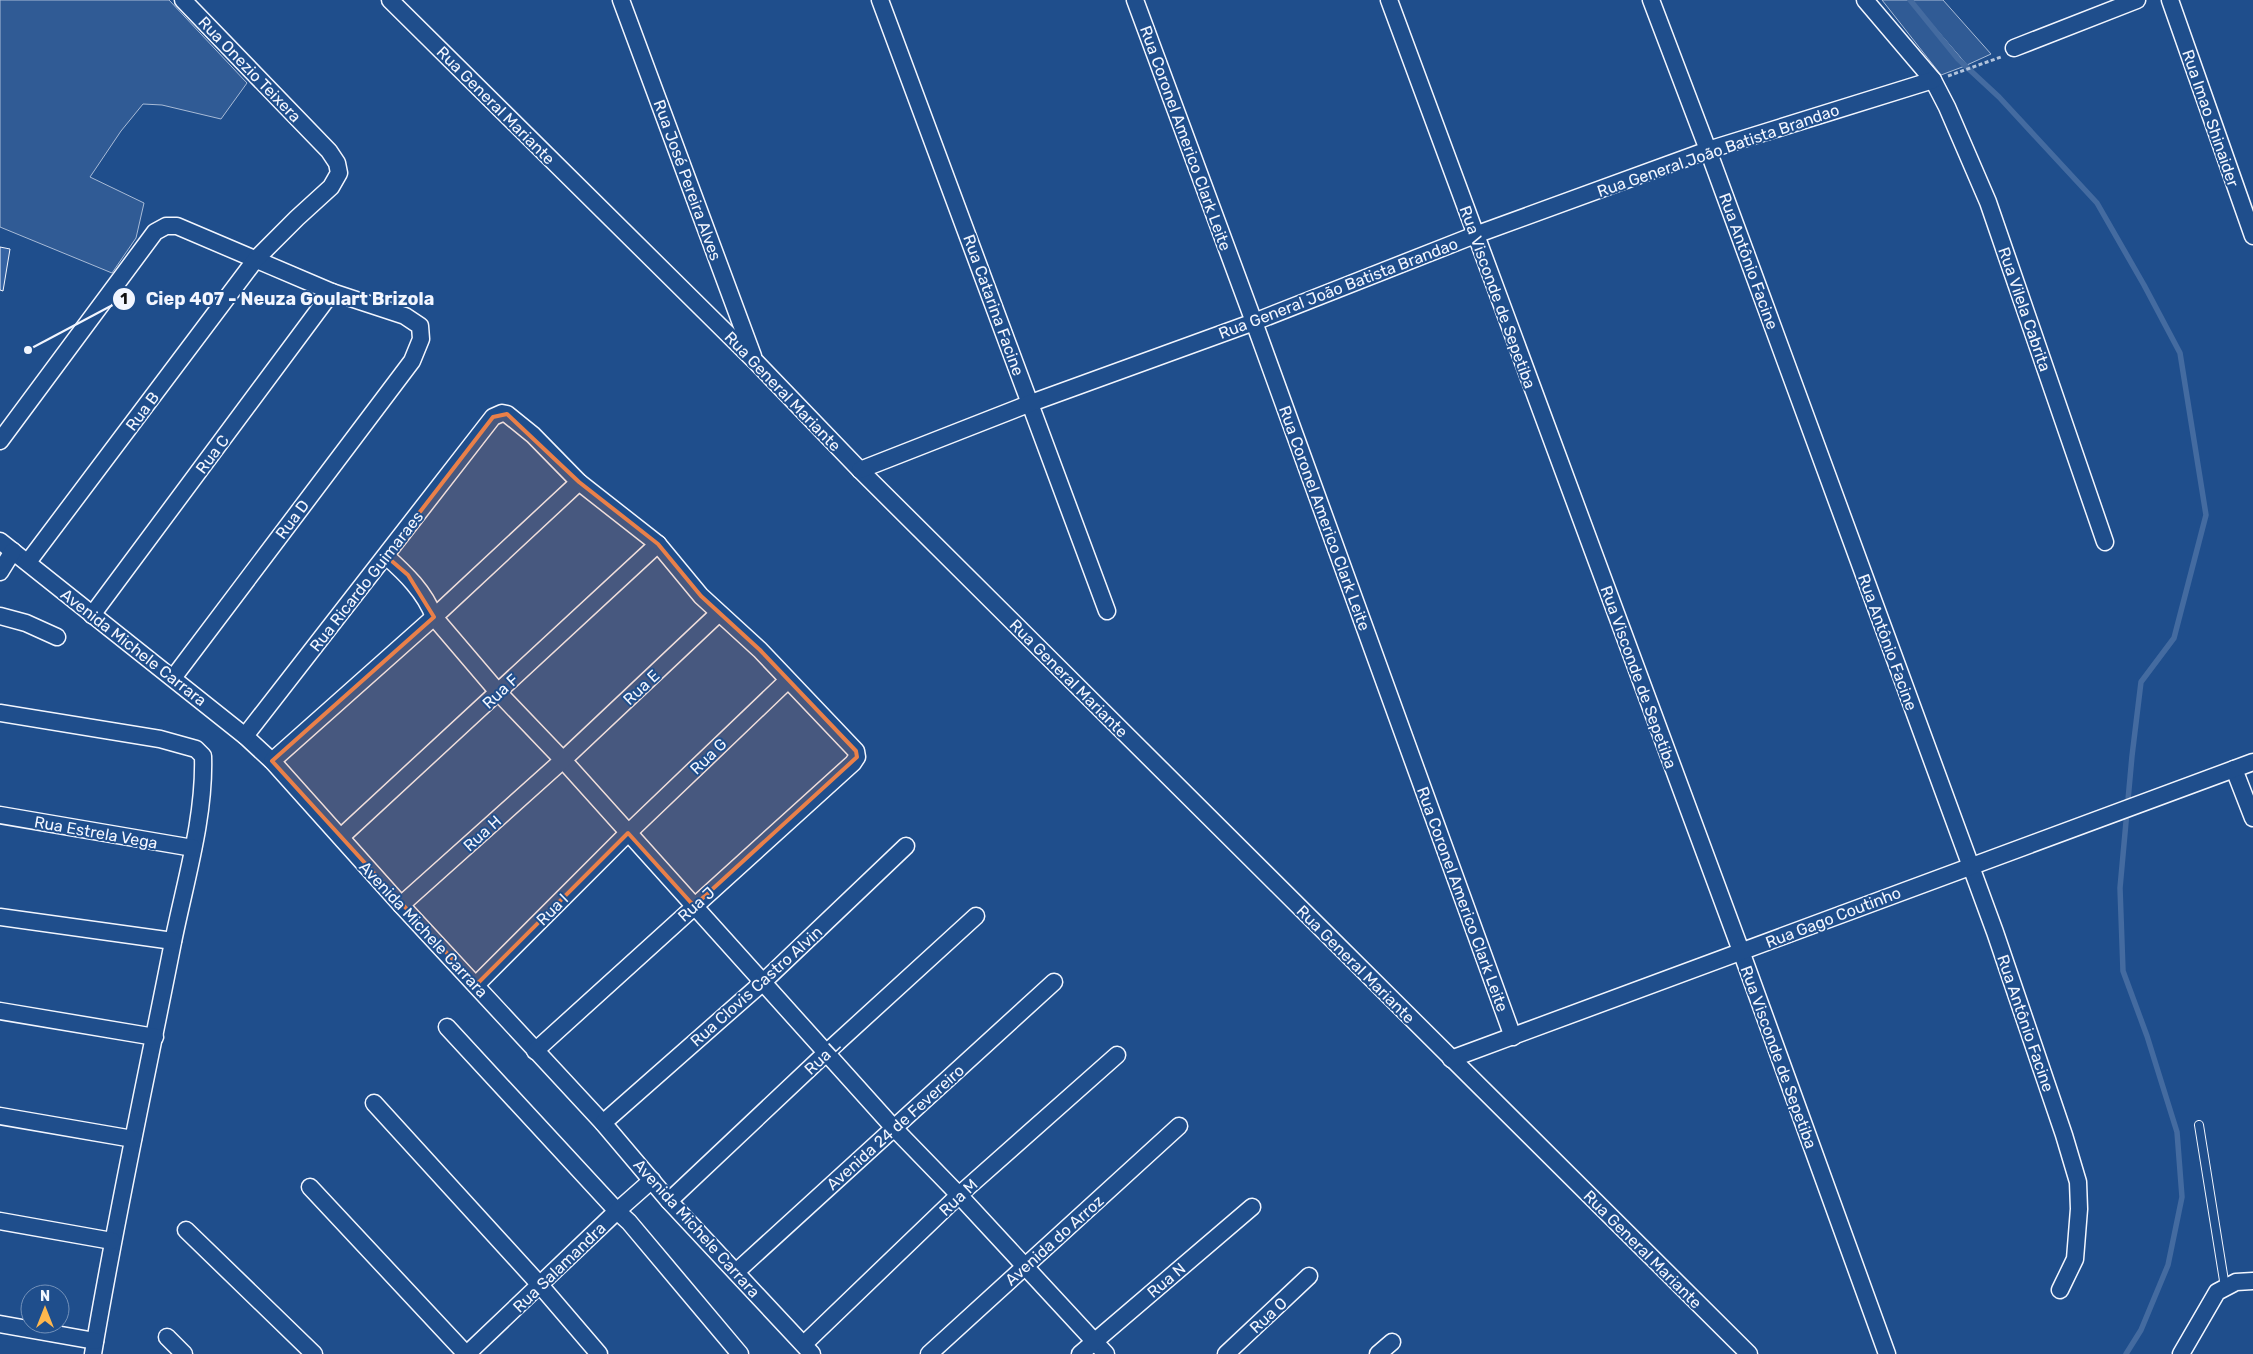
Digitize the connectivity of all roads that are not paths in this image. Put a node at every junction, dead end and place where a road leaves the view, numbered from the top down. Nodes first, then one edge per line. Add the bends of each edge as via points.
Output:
1 (183, 0) edge
2 (390, 0) edge
3 (620, 0) edge
4 (880, 0) edge
5 (1135, 0) edge
6 (1389, 0) edge
7 (1651, 0) edge
8 (1865, 0) edge
9 (2137, 0) edge
10 (2170, 0) edge
11 (2014, 48) dead end
12 (1940, 78) junction
13 (1708, 150) junction
14 (1475, 235) junction
15 (2253, 236) edge
16 (256, 259) junction
17 (332, 292) junction
18 (1254, 322) junction
19 (755, 361) junction
20 (1031, 404) junction
21 (0, 441) edge
22 (860, 470) junction
23 (579, 482) junction
24 (2105, 542) dead end
25 (658, 544) junction
26 (6, 546) edge
27 (386, 556) junction
28 (28, 562) junction
29 (0, 572) edge
30 (1107, 611) dead end
31 (719, 613) junction
32 (92, 615) junction
33 (0, 616) edge
34 (434, 617) junction
35 (57, 637) dead end
36 (173, 678) junction
37 (788, 680) junction
38 (498, 692) junction
39 (0, 712) edge
40 (245, 736) junction
41 (563, 760) junction
42 (272, 761) junction
43 (2253, 762) edge
44 (2234, 769) junction
45 (0, 816) edge
46 (2253, 818) edge
47 (628, 833) junction
48 (341, 837) junction
49 (906, 846) dead end
50 (193, 848) junction
51 (1969, 866) junction
52 (401, 905) junction
53 (694, 906) junction
54 (976, 916) dead end
55 (0, 917) edge
56 (173, 941) junction
57 (1741, 952) junction
58 (1054, 982) dead end
59 (762, 983) junction
60 (476, 985) junction
61 (0, 1011) edge
62 (448, 1027) dead end
63 (155, 1037) junction
64 (1513, 1037) junction
65 (535, 1051) junction
66 (827, 1052) junction
67 (1117, 1055) dead end
68 (1451, 1059) junction
69 (374, 1103) dead end
70 (0, 1116) edge
71 (603, 1122) junction
72 (2199, 1125) dead end
73 (1179, 1126) dead end
74 (893, 1127) junction
75 (133, 1139) junction
76 (652, 1180) junction
77 (310, 1187) dead end
78 (959, 1195) junction
79 (670, 1201) junction
80 (1252, 1207) dead end
81 (617, 1211) junction
82 (0, 1221) edge
83 (186, 1230) dead end
84 (112, 1241) junction
85 (1025, 1265) junction
86 (736, 1272) junction
87 (1310, 1276) dead end
88 (2253, 1281) edge
89 (540, 1285) junction
90 (2225, 1287) junction
91 (2060, 1290) dead end
92 (0, 1324) edge
93 (167, 1337) dead end
94 (1094, 1341) junction
95 (1392, 1342) dead end
96 (94, 1347) edge
97 (808, 1349) edge
98 (184, 1354) edge
99 (314, 1354) edge
100 (466, 1354) edge
101 (599, 1354) edge
102 (740, 1354) edge
103 (929, 1354) edge
104 (1080, 1354) edge
105 (1106, 1354) edge
106 (1226, 1354) edge
107 (1378, 1354) edge
108 (1749, 1354) edge
109 (1887, 1354) edge
110 (2182, 1354) edge

1 - 16 street, Rua Onezio Teixera via 329,151 337,164 339,173 335,182
2 - 19 street, Rua General Mariante
3 - 19 street, Rua José Pereira Alves
4 - 20 street, Rua Catarina Facine
5 - 18 street, Rua Coronel Americo Clark Leite
6 - 14 street, Rua Visconde de Sepetiba
7 - 13 street, Rua Antônio Facine
8 - 12 street, Rua Vilela Cabrita
9 - 11 street
10 - 15 street, Rua Imao Shinaider
12 - 13 street, Rua General João Batista Brandao
12 - 24 street, Rua Vilela Cabrita via 1947,107 1988,202
13 - 14 street, Rua General João Batista Brandao
13 - 51 street, Rua Antônio Facine
14 - 18 street, Rua General João Batista Brandao
14 - 57 street, Rua Visconde de Sepetiba
16 - 17 street
16 - 21 street via 177,226 166,226 155,232
16 - 28 street, Rua B
17 - 32 street, Rua C
17 - 36 street, Rua D via 413,320 422,332 418,349
18 - 20 street, Rua General João Batista Brandao
18 - 64 street, Rua Coronel Americo Clark Leite
19 - 22 street, Rua General Mariante
20 - 22 street, Rua General João Batista Brandao
20 - 30 street, Rua Catarina Facine
22 - 68 street, Rua General Mariante
23 - 25 street
23 - 27 street, Rua Ricardo Guimaraes via 533,435 507,414 497,414
23 - 34 street
25 - 31 street
25 - 38 street, Rua F
26 - 28 street, Avenida Michele Carrara
26 - 29 street
27 - 34 street via 408,575
27 - 40 street, Rua Ricardo Guimaraes
28 - 32 street, Avenida Michele Carrara
31 - 37 street
31 - 41 street, Rua E
32 - 36 street, Avenida Michele Carrara
33 - 35 street
34 - 38 street
34 - 42 street
36 - 40 street, Avenida Michele Carrara
37 - 47 street, Rua G
37 - 53 street, Rua J via 856,751 857,757
38 - 41 street
38 - 48 street, Rua F
39 - 50 street via 160,738 196,749 203,756 204,773
40 - 42 street, Avenida Michele Carrara
41 - 47 street
41 - 52 street, Rua H
42 - 48 street, Avenida Michele Carrara
43 - 44 street, Rua Gago Coutinho
44 - 46 street
44 - 51 street, Rua Gago Coutinho
45 - 50 street, Rua Estrela Vega
47 - 53 street
47 - 60 street, Rua I
48 - 52 street, Avenida Michele Carrara
49 - 59 street, Rua Clovis Castro Alvin
50 - 56 street
51 - 57 street, Rua Gago Coutinho
51 - 91 street, Rua Antônio Facine via 2010,974 2078,1182 2075,1260
52 - 60 street, Avenida Michele Carrara
53 - 59 street
53 - 65 street, Rua J
54 - 66 street, Rua L
55 - 56 street
56 - 63 street
57 - 64 street, Rua Gago Coutinho
57 - 109 street, Rua Visconde de Sepetiba
58 - 74 street, Avenida 24 de Fevereiro
59 - 66 street
59 - 71 street, Rua Clovis Castro Alvin
60 - 65 street, Avenida Michele Carrara
61 - 63 street
62 - 81 street
63 - 75 street
64 - 68 street, Rua Gago Coutinho
65 - 71 street, Avenida Michele Carrara
66 - 74 street
66 - 79 street, Rua L
67 - 78 street, Rua M
68 - 108 street, Rua General Mariante
69 - 89 street
70 - 75 street
71 - 76 street, Avenida Michele Carrara
72 - 90 lane
73 - 85 street, Avenida do Arroz
74 - 78 street
74 - 86 street, Avenida 24 de Fevereiro
75 - 84 street
76 - 79 street, Avenida Michele Carrara
76 - 81 street, Rua Salamandra
77 - 100 street
78 - 85 street
78 - 97 street, Rua M
79 - 86 street, Avenida Michele Carrara
80 - 94 street, Rua N
81 - 89 street, Rua Salamandra
81 - 102 street via 630,1222
82 - 84 street
83 - 99 street
84 - 96 street
85 - 94 street
85 - 103 street, Avenida do Arroz
86 - 97 street, Avenida Michele Carrara
87 - 106 street, Rua O
88 - 90 street via 2236,1282
89 - 100 street, Rua Salamandra
89 - 101 street
90 - 110 street via 2210,1302
92 - 96 street
93 - 98 street
94 - 104 street, Rua N
94 - 105 street
95 - 107 street

